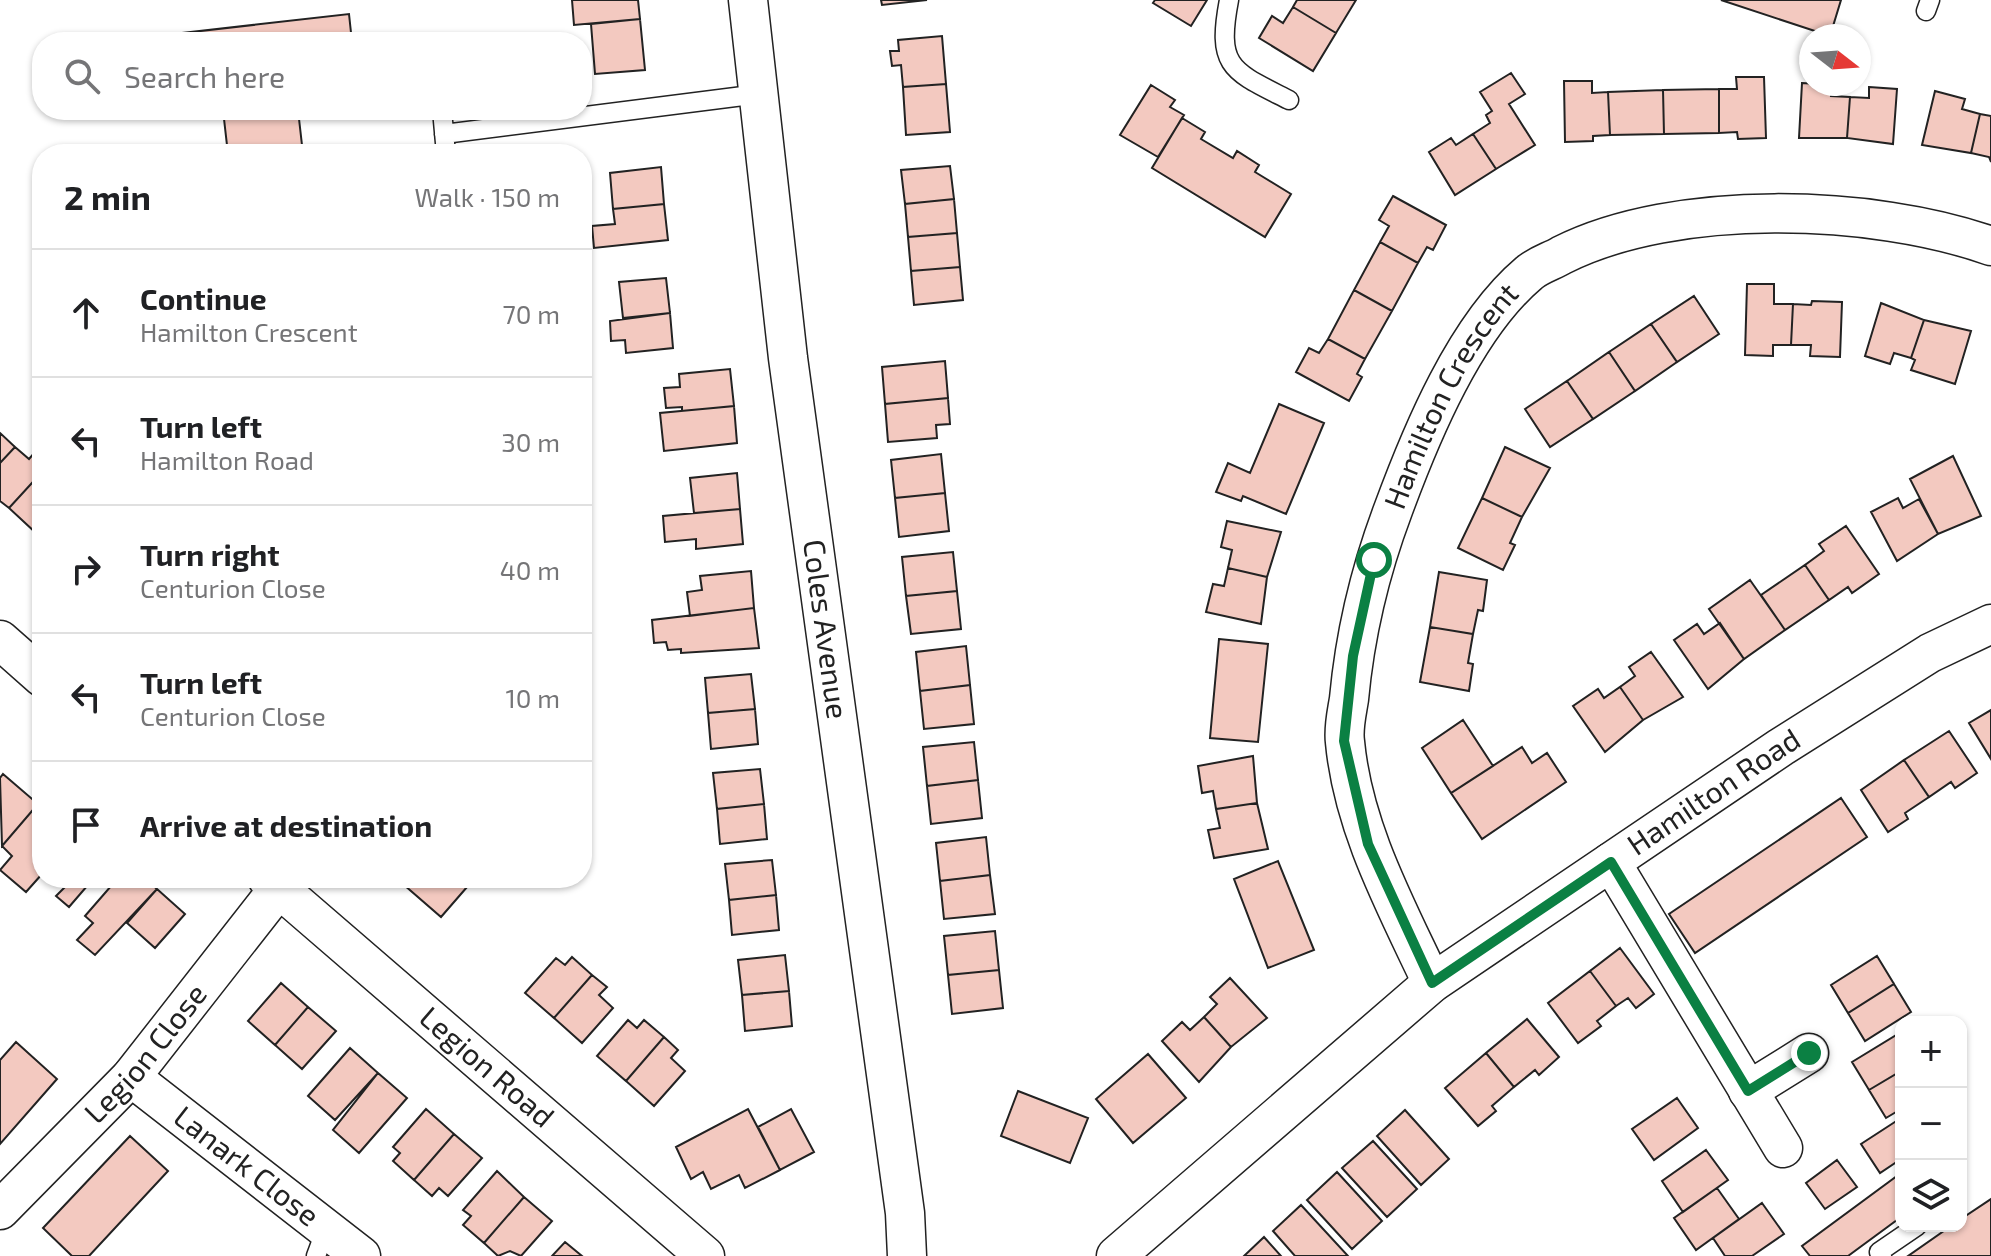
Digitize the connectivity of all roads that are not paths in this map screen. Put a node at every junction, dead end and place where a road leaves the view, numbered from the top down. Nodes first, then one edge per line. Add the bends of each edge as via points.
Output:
1 (748, 0) edge
2 (1229, 0) edge
3 (759, 94) junction
4 (1289, 100) dead end
5 (592, 115) edge
6 (443, 120) edge
7 (554, 120) edge
8 (444, 134) junction
9 (445, 144) edge
10 (1991, 246) edge
11 (1991, 624) edge
12 (0, 640) edge
13 (32, 668) edge
14 (1611, 862) junction
15 (269, 888) edge
16 (279, 888) edge
17 (1432, 983) junction
18 (1809, 1053) dead end
19 (131, 1077) junction
20 (1748, 1091) junction
21 (1783, 1148) dead end
22 (0, 1210) edge
23 (1909, 1232) edge
24 (321, 1243) edge
25 (1878, 1255) edge
26 (361, 1256) edge
27 (705, 1256) edge
28 (907, 1256) edge
29 (1116, 1256) edge

1 - 3 street, Coles Avenue
2 - 4 lane via 1223,39 1227,59 1244,77
3 - 5 lane
3 - 28 street, Coles Avenue via 788,358
6 - 8 lane
7 - 8 lane
8 - 9 lane
10 - 17 street, Hamilton Crescent via 1860,217 1773,213 1670,223 1598,237 1530,272 1481,328 1434,408 1374,560 1353,656 1344,741 1368,844
11 - 14 street, Hamilton Road via 1930,653
12 - 13 street
14 - 17 street, Hamilton Road
14 - 20 street
15 - 19 street, Legion Close
16 - 27 street, Legion Road
17 - 29 street, Hamilton Road
18 - 20 street
19 - 22 street, Legion Close
19 - 24 street, Lanark Close
20 - 21 street
23 - 25 lane
24 - 26 street, Lanark Close

